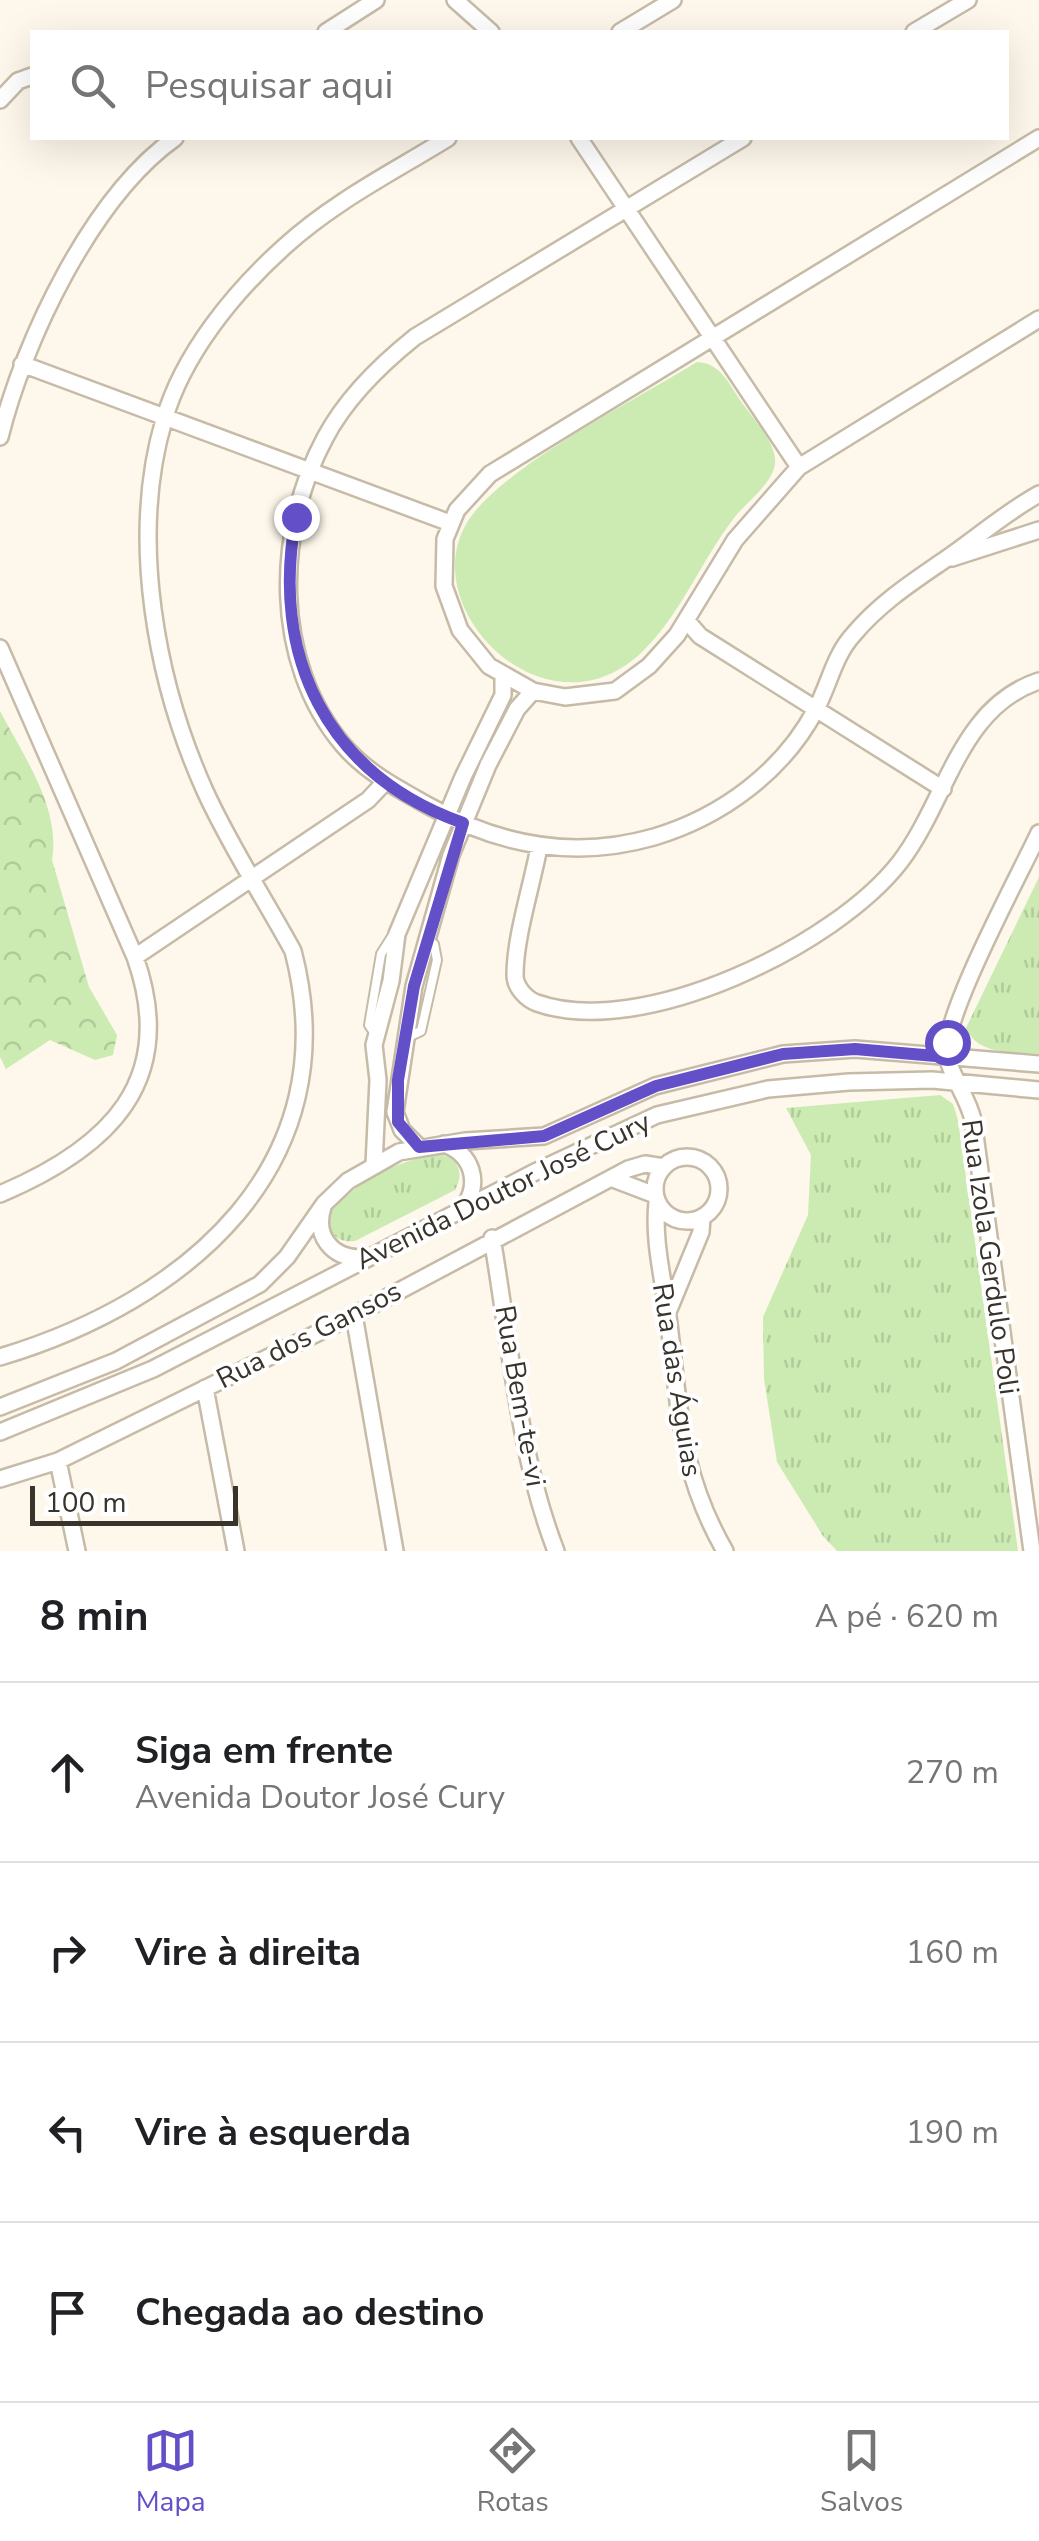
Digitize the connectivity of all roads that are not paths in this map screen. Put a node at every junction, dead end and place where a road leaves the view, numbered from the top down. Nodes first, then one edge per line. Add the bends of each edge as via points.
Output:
1 (376, 0) edge
2 (455, 0) edge
3 (672, 0) edge
4 (968, 0) edge
5 (329, 30) edge
6 (489, 30) edge
7 (623, 30) edge
8 (917, 30) edge
9 (30, 77) edge
10 (0, 100) edge
11 (1039, 138) edge
12 (163, 140) edge
13 (445, 140) edge
14 (581, 140) edge
15 (740, 140) edge
16 (627, 208) junction
17 (1039, 318) edge
18 (712, 336) junction
19 (22, 364) junction
20 (164, 417) junction
21 (0, 437) edge
22 (800, 468) junction
23 (310, 471) junction
24 (1037, 495) edge
25 (450, 523) junction
26 (1039, 529) edge
27 (943, 562) junction
28 (687, 620) junction
29 (0, 648) edge
30 (503, 676) junction
31 (1039, 680) edge
32 (533, 690) junction
33 (816, 709) junction
34 (385, 782) junction
35 (943, 789) junction
36 (445, 817) junction
37 (463, 823) junction
38 (1039, 833) edge
39 (538, 847) junction
40 (254, 879) junction
41 (398, 934) junction
42 (426, 939) junction
43 (134, 957) junction
44 (376, 1034) junction
45 (408, 1038) junction
46 (947, 1057) junction
47 (1039, 1064) edge
48 (961, 1083) junction
49 (1039, 1090) edge
50 (444, 1144) junction
51 (419, 1147) junction
52 (374, 1164) junction
53 (664, 1167) junction
54 (613, 1178) junction
55 (0, 1194) edge
56 (656, 1198) junction
57 (324, 1204) junction
58 (464, 1208) junction
59 (702, 1217) junction
60 (492, 1238) junction
61 (369, 1256) junction
62 (668, 1312) junction
63 (354, 1316) junction
64 (0, 1357) edge
65 (204, 1388) junction
66 (0, 1406) edge
67 (0, 1432) edge
68 (58, 1462) junction
69 (0, 1479) edge
70 (77, 1551) edge
71 (236, 1551) edge
72 (394, 1551) edge
73 (556, 1551) edge
74 (725, 1551) edge
75 (1032, 1551) edge

1 - 5 street
2 - 6 street
3 - 7 street
4 - 8 street
9 - 10 street
11 - 18 street
12 - 19 street via 78,253
13 - 20 street via 335,207 265,264 208,334
14 - 16 street
15 - 16 street
16 - 18 street
16 - 23 street via 396,353 347,404
17 - 22 street
18 - 22 street
18 - 25 street via 504,464 478,485
19 - 20 street
19 - 21 street
20 - 23 street
20 - 40 street via 151,540 164,667 199,778
22 - 28 street via 735,540
23 - 25 street
23 - 34 street via 289,560 297,651 334,733
24 - 26 street
24 - 27 street
25 - 30 street via 443,570 453,616 468,643
26 - 27 street
27 - 33 street via 884,602 849,638
28 - 32 street via 648,666 615,691 582,697
28 - 33 street via 700,636
29 - 43 street
30 - 32 street
30 - 36 street via 503,695
31 - 35 street via 986,710
32 - 37 street via 502,736
33 - 35 street
33 - 39 street via 778,762 702,818 624,844
34 - 36 street
34 - 40 street
35 - 39 street via 896,867 827,926 718,985 632,1005 542,1004 520,990 515,975
36 - 37 street
36 - 41 street
37 - 39 street
37 - 42 street
38 - 46 street via 968,984
40 - 43 street
40 - 64 street via 293,951 305,1018 300,1086 270,1168 230,1223 152,1290 80,1330
41 - 42 street
41 - 44 street
42 - 45 street
43 - 55 street via 148,994 150,1029 131,1097 85,1148
44 - 45 street via 395,1028
44 - 52 street
45 - 51 street via 395,1112
46 - 47 street, Avenida Doutor José Cury
46 - 48 street, Rua Izola Gerdulo Poli
46 - 50 street, Avenida Doutor José Cury via 855,1049 783,1054 656,1086 544,1136
48 - 49 street, Avenida Doutor José Cury
48 - 58 street, Avenida Doutor José Cury via 768,1089 658,1114
48 - 75 street, Rua Izola Gerdulo Poli via 973,1120
50 - 51 street, Avenida Doutor José Cury
50 - 58 street via 465,1157 473,1172
51 - 52 street, Avenida Doutor José Cury
52 - 57 street, Avenida Doutor José Cury
53 - 54 street, Rua dos Gansos via 645,1164
53 - 56 street
53 - 59 street via 691,1157 715,1174 718,1193
54 - 56 street
54 - 60 street, Rua dos Gansos
56 - 59 street via 663,1211 682,1221
56 - 62 street, Rua das Águias
57 - 61 street via 320,1226 330,1248 344,1256
57 - 66 street, Avenida Doutor José Cury via 260,1284 116,1361
58 - 61 street, Avenida Doutor José Cury
59 - 62 street
60 - 63 street, Rua dos Gansos
60 - 73 street, Rua Bem-te-vi via 530,1464
61 - 67 street, Avenida Doutor José Cury via 153,1369
62 - 74 street, Rua das Águias via 689,1474
63 - 65 street, Rua dos Gansos
63 - 72 street
65 - 68 street, Rua dos Gansos
65 - 71 street
68 - 69 street, Rua dos Gansos
68 - 70 street

